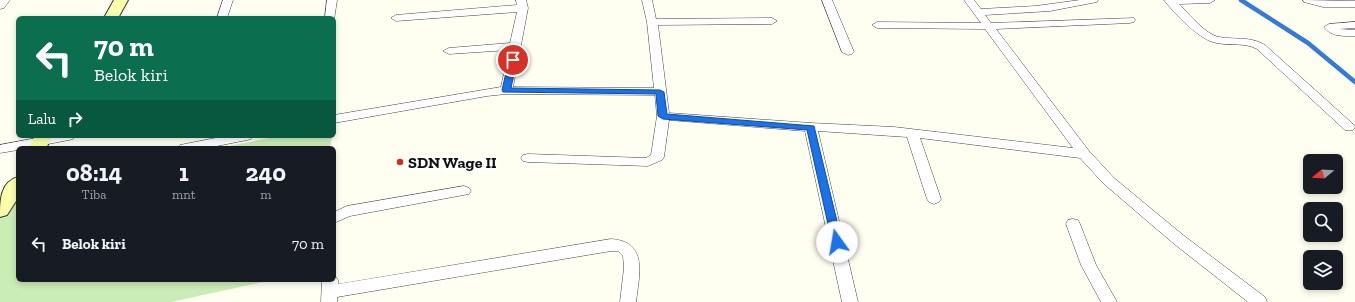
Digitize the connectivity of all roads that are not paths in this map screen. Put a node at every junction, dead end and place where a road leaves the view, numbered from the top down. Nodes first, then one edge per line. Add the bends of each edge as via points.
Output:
1 (5, 0) edge
2 (121, 0) edge
3 (228, 0) edge
4 (332, 0) edge
5 (647, 0) edge
6 (827, 0) edge
7 (969, 0) edge
8 (1210, 0) edge
9 (1308, 0) edge
10 (1088, 1) edge
11 (1170, 1) edge
12 (522, 4) edge
13 (1355, 4) edge
14 (0, 6) edge
15 (978, 12) junction
16 (112, 16) edge
17 (223, 16) edge
18 (330, 16) edge
19 (396, 18) dead end
20 (1130, 20) dead end
21 (772, 21) dead end
22 (652, 22) junction
23 (877, 25) dead end
24 (1355, 25) edge
25 (989, 26) junction
26 (1355, 33) edge
27 (516, 46) junction
28 (449, 52) dead end
29 (848, 52) dead end
30 (506, 90) junction
31 (660, 92) junction
32 (663, 116) junction
33 (336, 119) edge
34 (1349, 127) dead end
35 (811, 128) junction
36 (912, 133) junction
37 (60, 138) edge
38 (237, 138) edge
39 (41, 142) edge
40 (195, 146) edge
41 (0, 148) edge
42 (1084, 154) junction
43 (528, 158) dead end
44 (16, 186) edge
45 (464, 190) dead end
46 (934, 199) dead end
47 (0, 210) edge
48 (336, 217) edge
49 (1074, 224) dead end
50 (329, 291) edge
51 (628, 302) edge
52 (850, 302) edge
53 (1109, 302) edge
54 (1259, 302) edge

1 - 14 street
2 - 16 street
3 - 17 street
4 - 18 street
5 - 22 street
6 - 29 street
7 - 15 street
8 - 11 street
9 - 13 street via 1323,4
10 - 15 street via 1043,9
11 - 34 street via 1209,37 1248,41 1261,47
12 - 19 street
12 - 27 street
15 - 25 street
20 - 25 street
21 - 22 street
22 - 31 street
23 - 25 street
24 - 26 street via 1329,27 1338,33
25 - 42 street
27 - 28 street
27 - 30 street
30 - 31 street
30 - 33 street
31 - 32 street
32 - 35 street
32 - 43 street via 657,157 648,162
35 - 36 street
35 - 52 street
36 - 42 street
36 - 46 street
37 - 39 street
38 - 40 street
39 - 41 street
42 - 54 street via 1109,181
44 - 47 street
45 - 48 street via 347,211
49 - 53 street via 1089,265
50 - 51 street via 611,245 620,246 628,251 632,260

